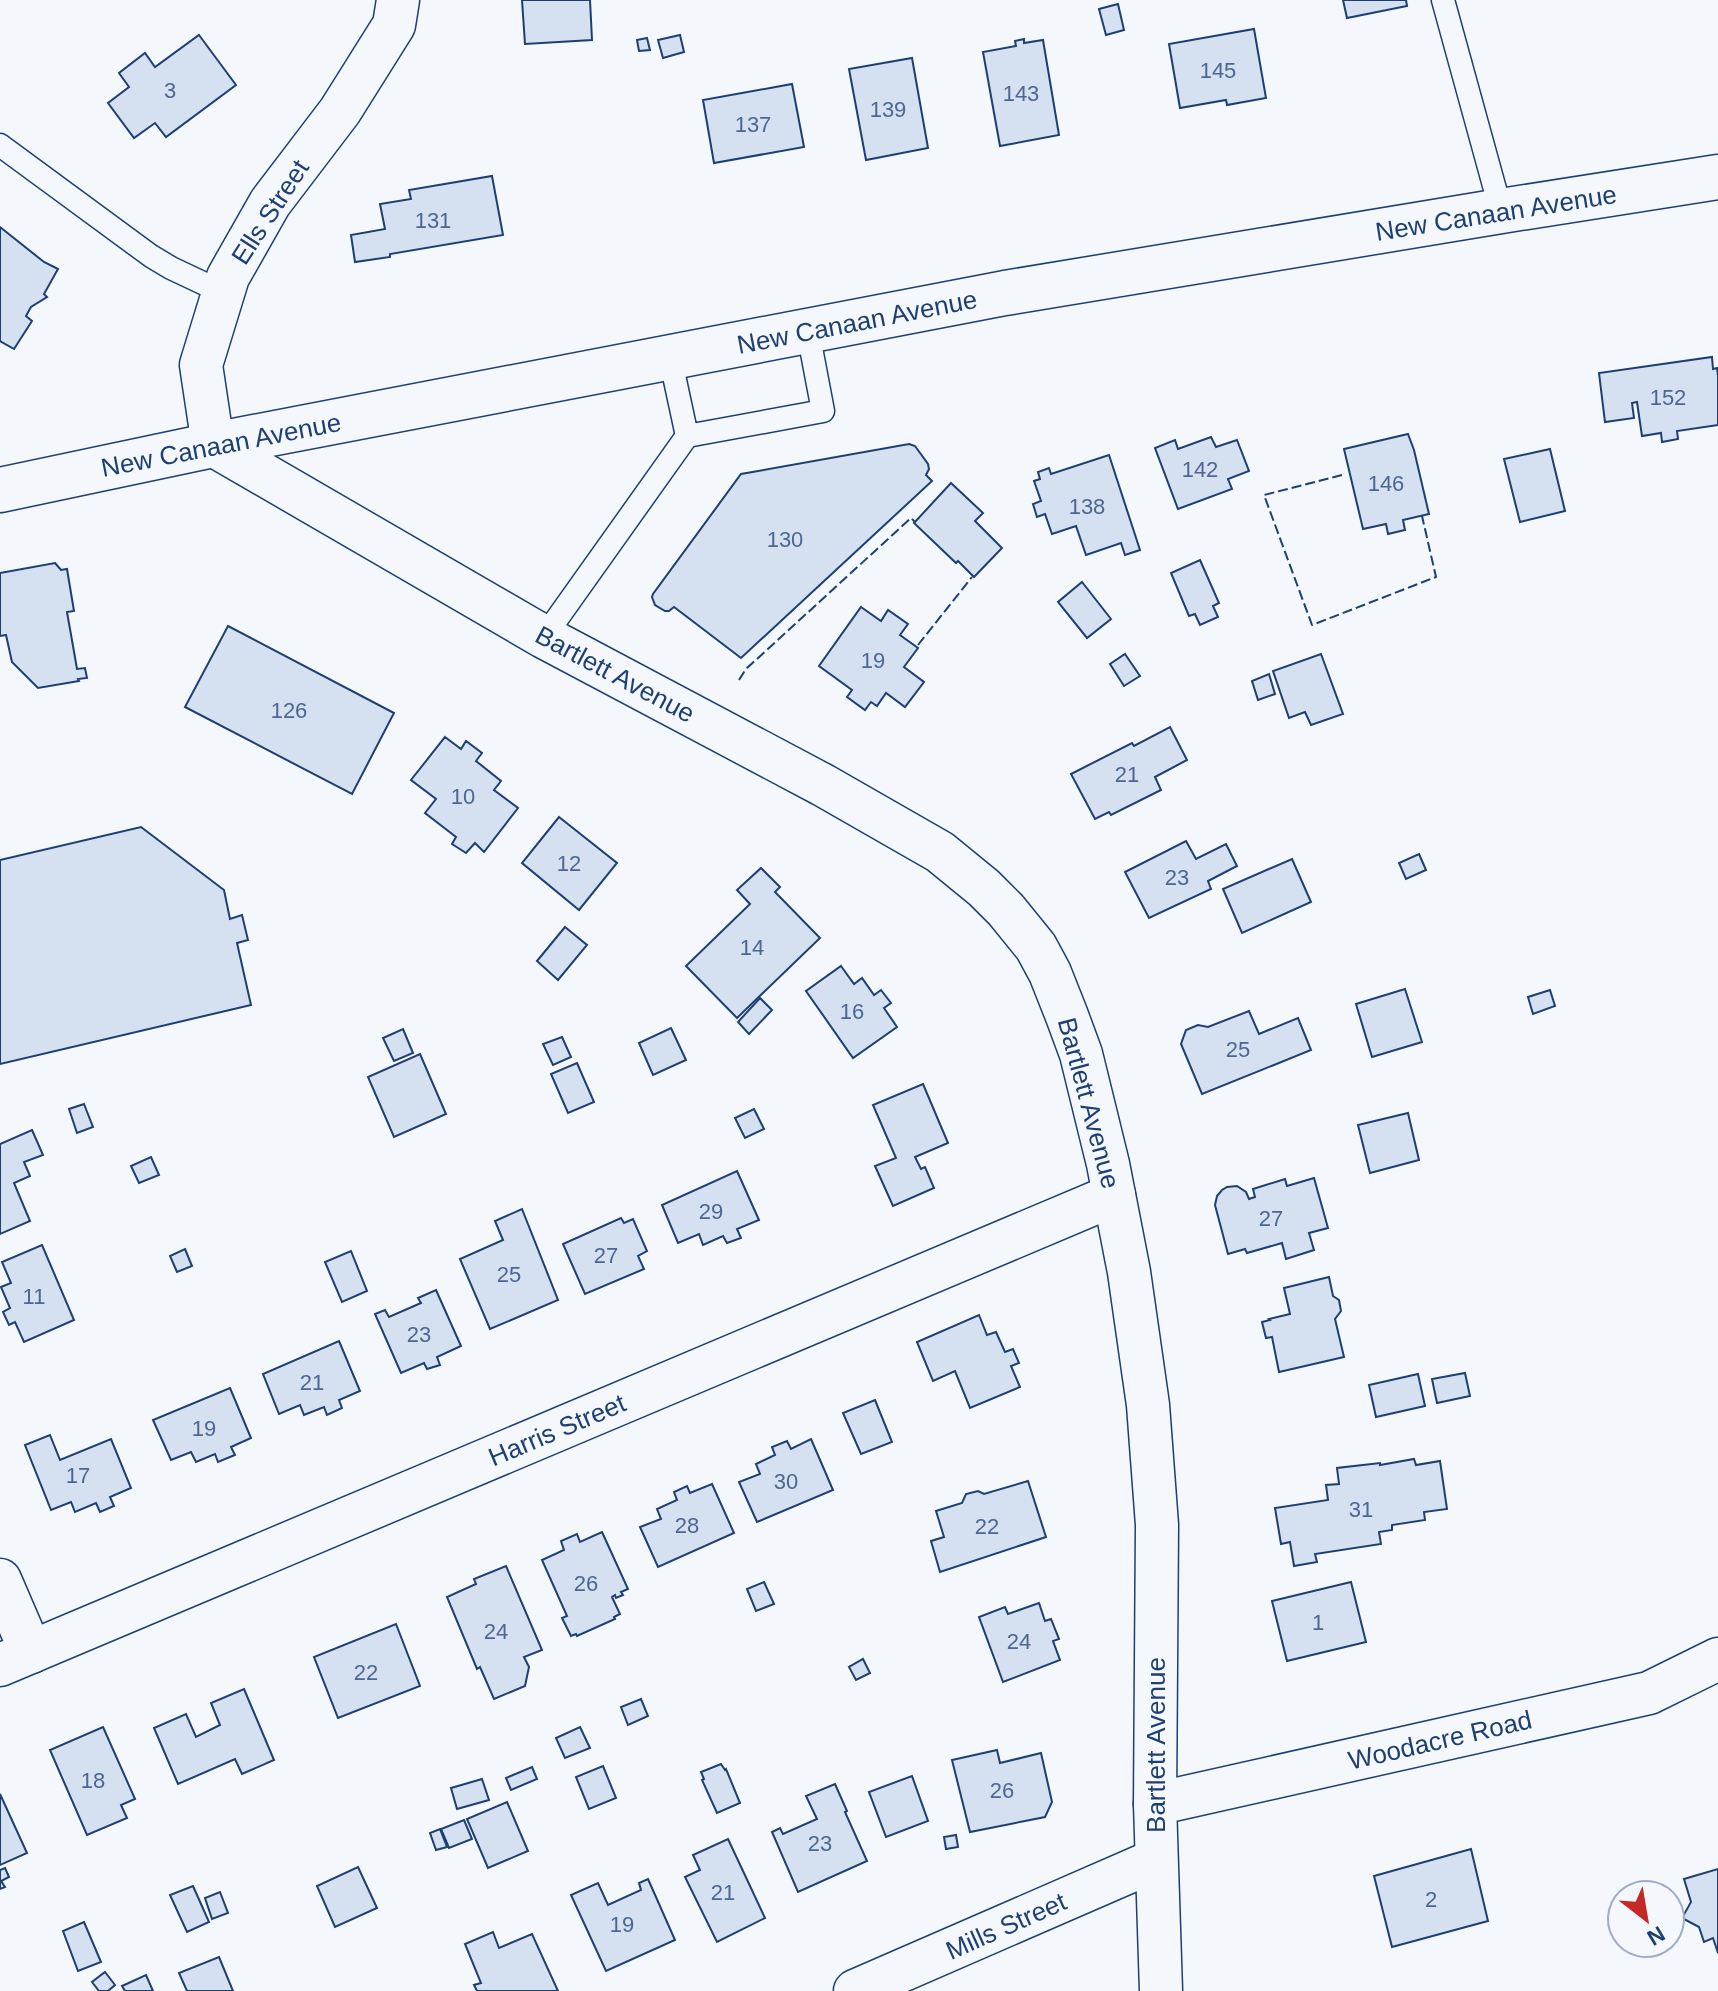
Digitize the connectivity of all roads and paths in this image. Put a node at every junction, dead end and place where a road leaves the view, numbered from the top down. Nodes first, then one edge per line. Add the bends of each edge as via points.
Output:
1 (398, 0) edge
2 (1443, 0) edge
3 (0, 145) edge
4 (1718, 177) edge
5 (1501, 211) junction
6 (224, 293) junction
7 (808, 332) junction
8 (670, 357) junction
9 (687, 436) junction
10 (213, 445) junction
11 (0, 490) edge
12 (544, 637) junction
13 (1114, 1195) junction
14 (0, 1580) edge
15 (16, 1658) edge
16 (1718, 1659) edge
17 (1155, 1804) junction
18 (1156, 1860) junction
19 (855, 1991) edge
20 (1161, 1991) edge

1 - 6 street, Ells Street via 394,25 340,111 270,203
2 - 5 lane
3 - 6 lane via 151,256
4 - 5 main road, New Canaan Avenue
5 - 7 main road, New Canaan Avenue via 1005,293
6 - 10 street, Ells Street via 201,365
7 - 8 main road, New Canaan Avenue
7 - 9 lane via 823,411
8 - 9 lane
8 - 10 main road, New Canaan Avenue
9 - 12 lane
10 - 11 main road, New Canaan Avenue
10 - 12 street, Bartlett Avenue
12 - 13 street, Bartlett Avenue via 893,824 940,852 984,888 1025,932 1050,973 1081,1054
13 - 15 street, Harris Street
13 - 17 street, Bartlett Avenue via 1155,1475
14 - 15 street
16 - 17 street, Woodacre Road via 1649,1693
17 - 18 street, Bartlett Avenue
18 - 19 street, Mills Street
18 - 20 street, Bartlett Avenue

